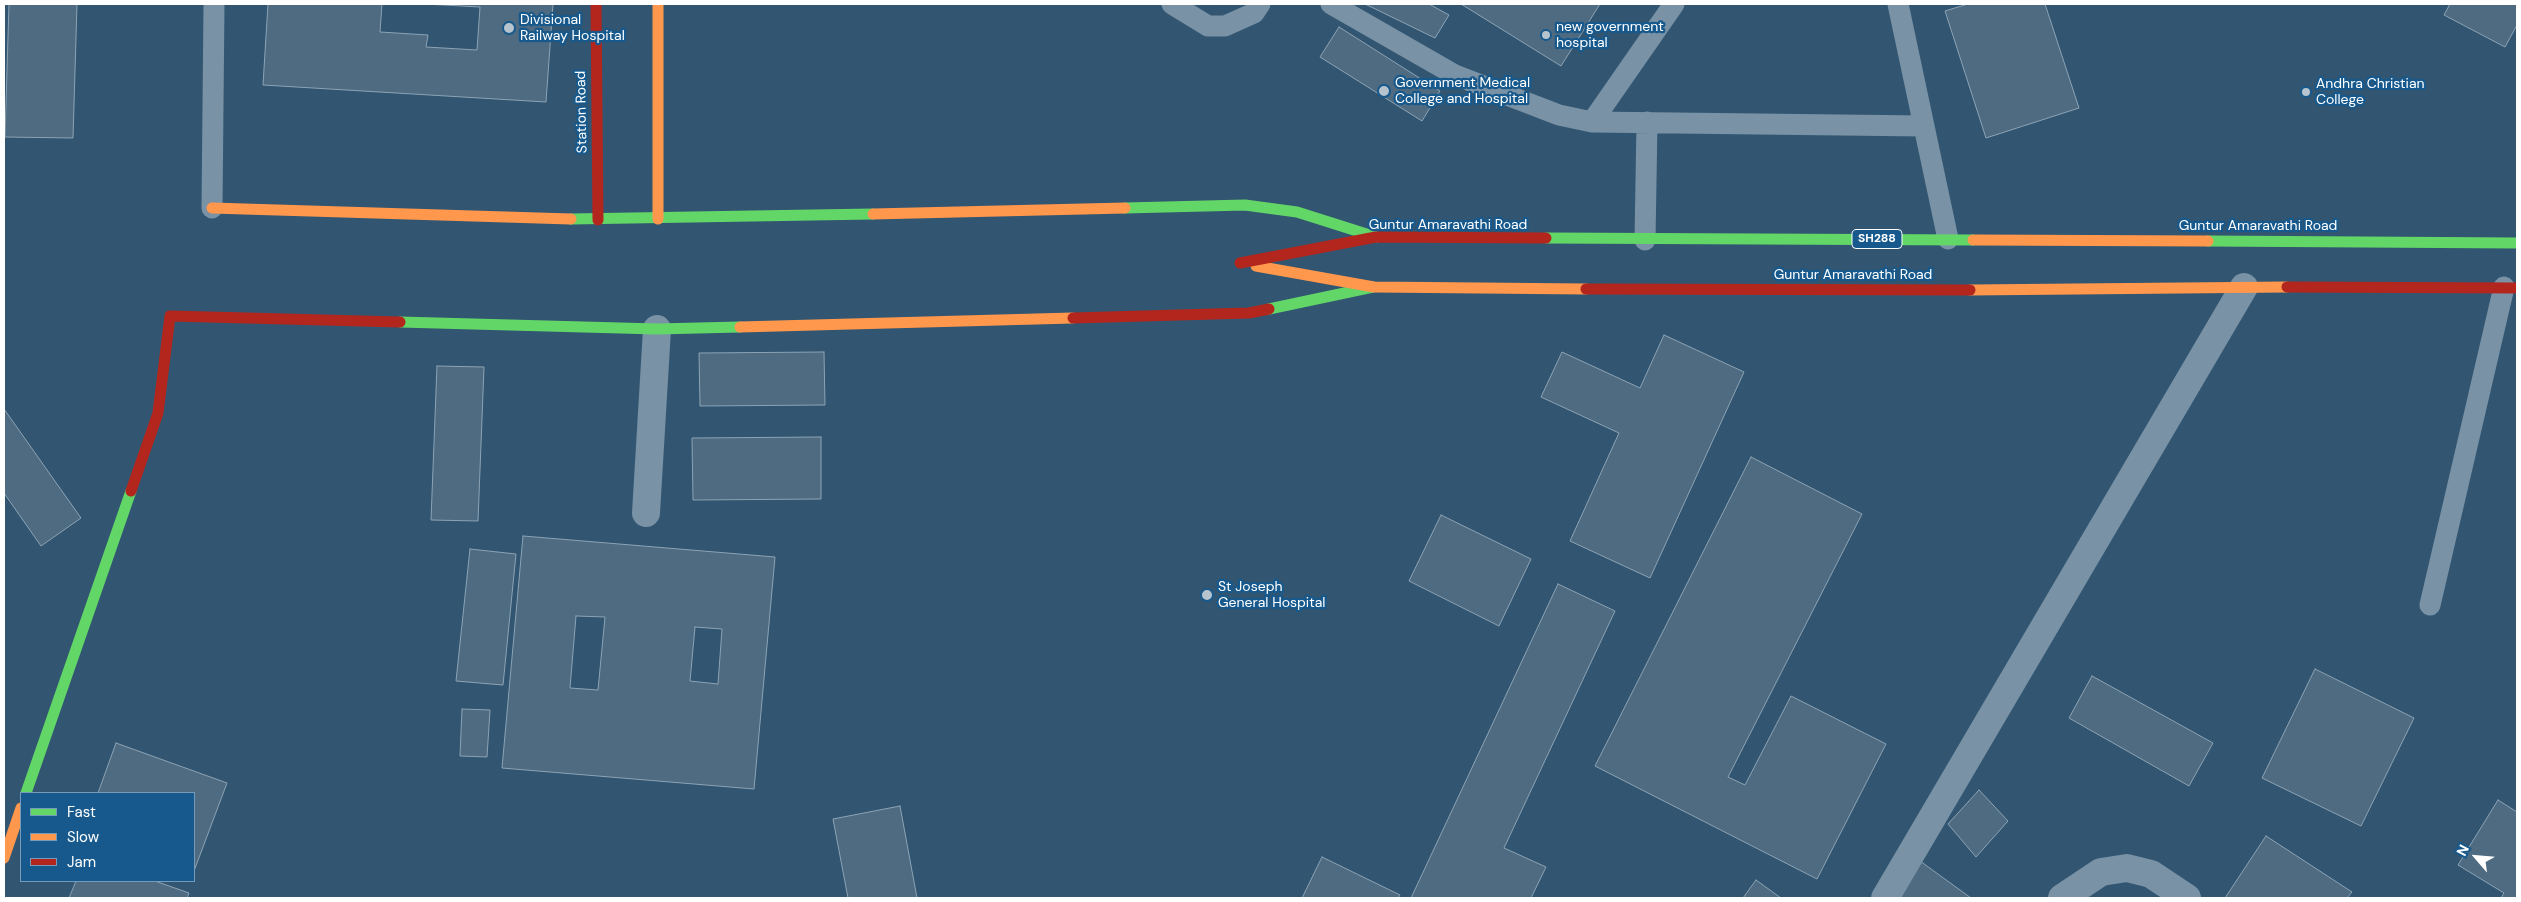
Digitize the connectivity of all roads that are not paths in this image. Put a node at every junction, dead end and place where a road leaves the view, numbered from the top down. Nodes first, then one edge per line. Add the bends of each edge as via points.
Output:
1 (214, 4) edge
2 (596, 4) edge
3 (658, 4) edge
4 (1172, 4) edge
5 (1260, 4) edge
6 (1331, 4) edge
7 (1674, 4) edge
8 (1898, 4) edge
9 (1592, 122) junction
10 (1647, 122) junction
11 (1924, 126) junction
12 (212, 208) joint
13 (658, 218) junction
14 (598, 220) junction
15 (1376, 237) junction
16 (1948, 239) junction
17 (1645, 240) junction
18 (2517, 242) edge
19 (1374, 287) junction
20 (2244, 287) junction
21 (2511, 288) edge
22 (657, 328) junction
23 (646, 513) dead end
24 (2430, 605) dead end
25 (26, 792) edge
26 (20, 811) edge
27 (4, 858) edge
28 (1885, 898) edge
29 (2062, 898) edge
30 (2186, 898) edge

1 - 12 lane
2 - 14 street, Station Road
3 - 13 street
4 - 5 lane via 1208,26 1225,26 1254,13
6 - 9 lane via 1455,75 1559,115
7 - 9 lane
8 - 11 lane
9 - 10 lane
10 - 11 lane
10 - 17 lane
11 - 16 lane
12 - 14 street
13 - 14 street
13 - 15 street via 1244,206 1297,212
15 - 17 street, Guntur Amaravathi Road / SH288
15 - 19 street, Guntur Amaravathi Road / SH288 via 1240,263
16 - 17 street, Guntur Amaravathi Road / SH288
16 - 18 street, Guntur Amaravathi Road / SH288
19 - 20 street, Guntur Amaravathi Road / SH288 via 1856,290
19 - 22 street via 1249,313
20 - 21 street, Guntur Amaravathi Road / SH288
20 - 28 street
21 - 24 lane
22 - 23 street
22 - 25 street via 170,316 158,413
26 - 27 street
29 - 30 street via 2101,872 2127,868 2151,874

